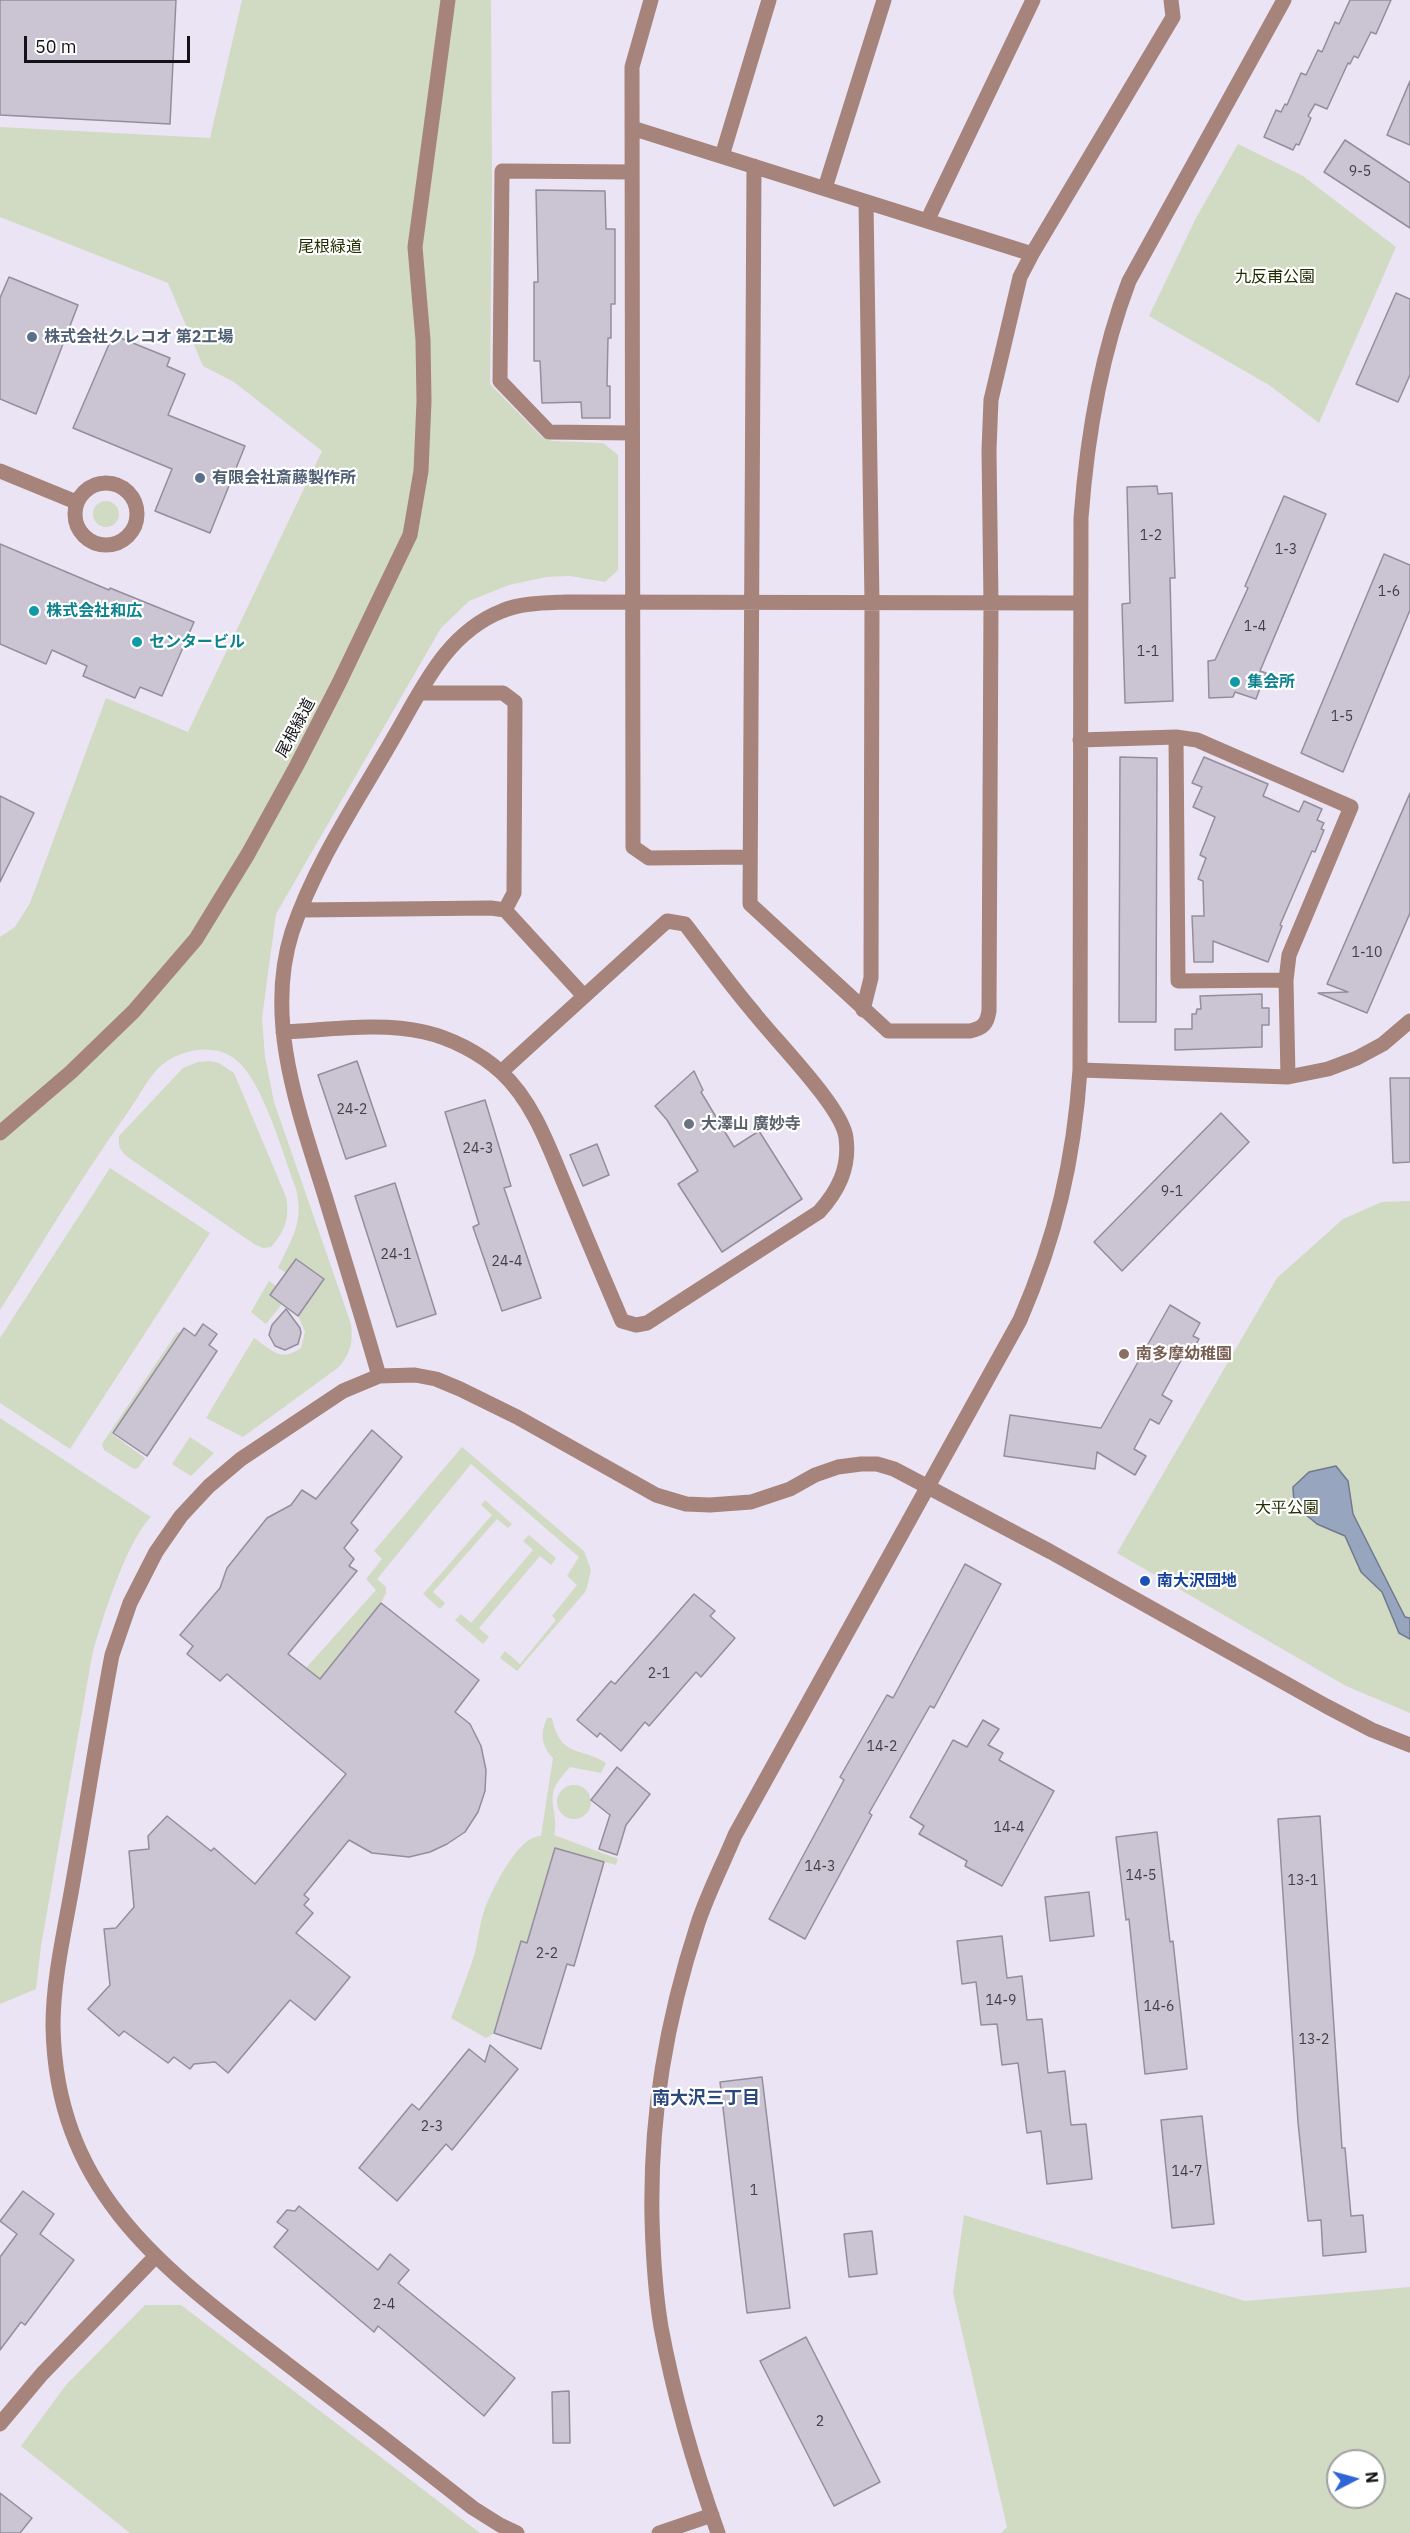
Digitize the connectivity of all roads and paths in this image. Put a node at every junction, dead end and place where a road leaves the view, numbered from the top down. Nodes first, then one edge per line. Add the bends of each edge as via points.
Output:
1 (447, 0) edge
2 (651, 0) edge
3 (769, 0) edge
4 (884, 0) edge
5 (1033, 0) edge
6 (1171, 0) edge
7 (1284, 0) edge
8 (632, 128) junction
9 (722, 156) junction
10 (754, 166) junction
11 (632, 172) junction
12 (825, 188) junction
13 (866, 202) junction
14 (927, 221) junction
15 (1032, 254) junction
16 (632, 433) junction
17 (0, 471) edge
18 (76, 502) junction
19 (632, 602) junction
20 (750, 603) junction
21 (872, 603) junction
22 (991, 603) junction
23 (1079, 603) junction
24 (420, 693) junction
25 (1176, 737) junction
26 (1080, 740) junction
27 (750, 857) junction
28 (301, 910) junction
29 (505, 910) junction
30 (1286, 980) junction
31 (583, 995) junction
32 (863, 1010) junction
33 (1410, 1021) edge
34 (283, 1032) junction
35 (1080, 1070) junction
36 (501, 1072) junction
37 (1288, 1077) junction
38 (0, 1133) edge
39 (379, 1376) junction
40 (928, 1486) junction
41 (1410, 1745) edge
42 (155, 2257) junction
43 (0, 2424) edge
44 (711, 2515) junction
45 (517, 2533) edge
46 (659, 2533) edge
47 (718, 2533) edge

1 - 38 street, 尾根緑道 via 415,247 424,401 421,471 410,535 302,755 196,939 134,1011
2 - 8 street via 632,67
3 - 9 street
4 - 12 street
5 - 14 street
6 - 15 street via 1173,17
7 - 23 street via 1157,227 1129,280 1113,323 1084,471
8 - 9 street
8 - 11 street
9 - 10 street
10 - 12 street
10 - 20 street
11 - 16 street
11 - 16 street via 502,171 500,381 549,432
12 - 13 street
13 - 14 street
13 - 21 street
14 - 15 street
15 - 22 street via 1020,277 992,400
16 - 19 street
17 - 18 street
18 - 18 street via 92,485 103,482 121,486 134,501 136,524 122,541 98,545 80,533 75,523
19 - 20 street
19 - 24 street via 531,604 502,611 468,630 441,658
19 - 27 street via 633,847 649,858
20 - 21 street
20 - 27 street
21 - 22 street
21 - 32 street via 871,978
22 - 23 street
22 - 32 street via 987,1022 970,1031 888,1031
23 - 26 street
24 - 28 street via 329,852
24 - 29 street via 503,693 515,702 514,893
25 - 26 street
25 - 30 street via 1178,981
25 - 30 street via 1197,740 1351,807 1289,955
26 - 35 street
27 - 32 street via 750,904
28 - 29 street
28 - 34 street via 286,962
29 - 31 street
30 - 37 street
31 - 36 street
31 - 36 street via 667,921 685,924 838,1114 846,1137 846,1162 842,1180 819,1212 647,1323 627,1324 622,1321 543,1135 525,1102
33 - 37 street via 1383,1044 1357,1058
34 - 36 street via 390,1028 423,1032 443,1037
34 - 39 street via 292,1090
35 - 37 street
35 - 40 street via 1071,1158 1037,1281 1020,1320
39 - 40 street via 429,1377 460,1389 656,1495 686,1504 751,1502 838,1467 861,1464 894,1469
39 - 42 street via 343,1390 241,1459 209,1486 156,1552 122,1622 112,1655 57,1980 53,2029 61,2092 78,2147 118,2217
40 - 41 street via 1326,1706
40 - 44 street via 735,1835 698,1922 663,2052 652,2177 653,2264 679,2410
42 - 43 street via 42,2374
42 - 45 street via 473,2508
44 - 46 street
44 - 47 street

